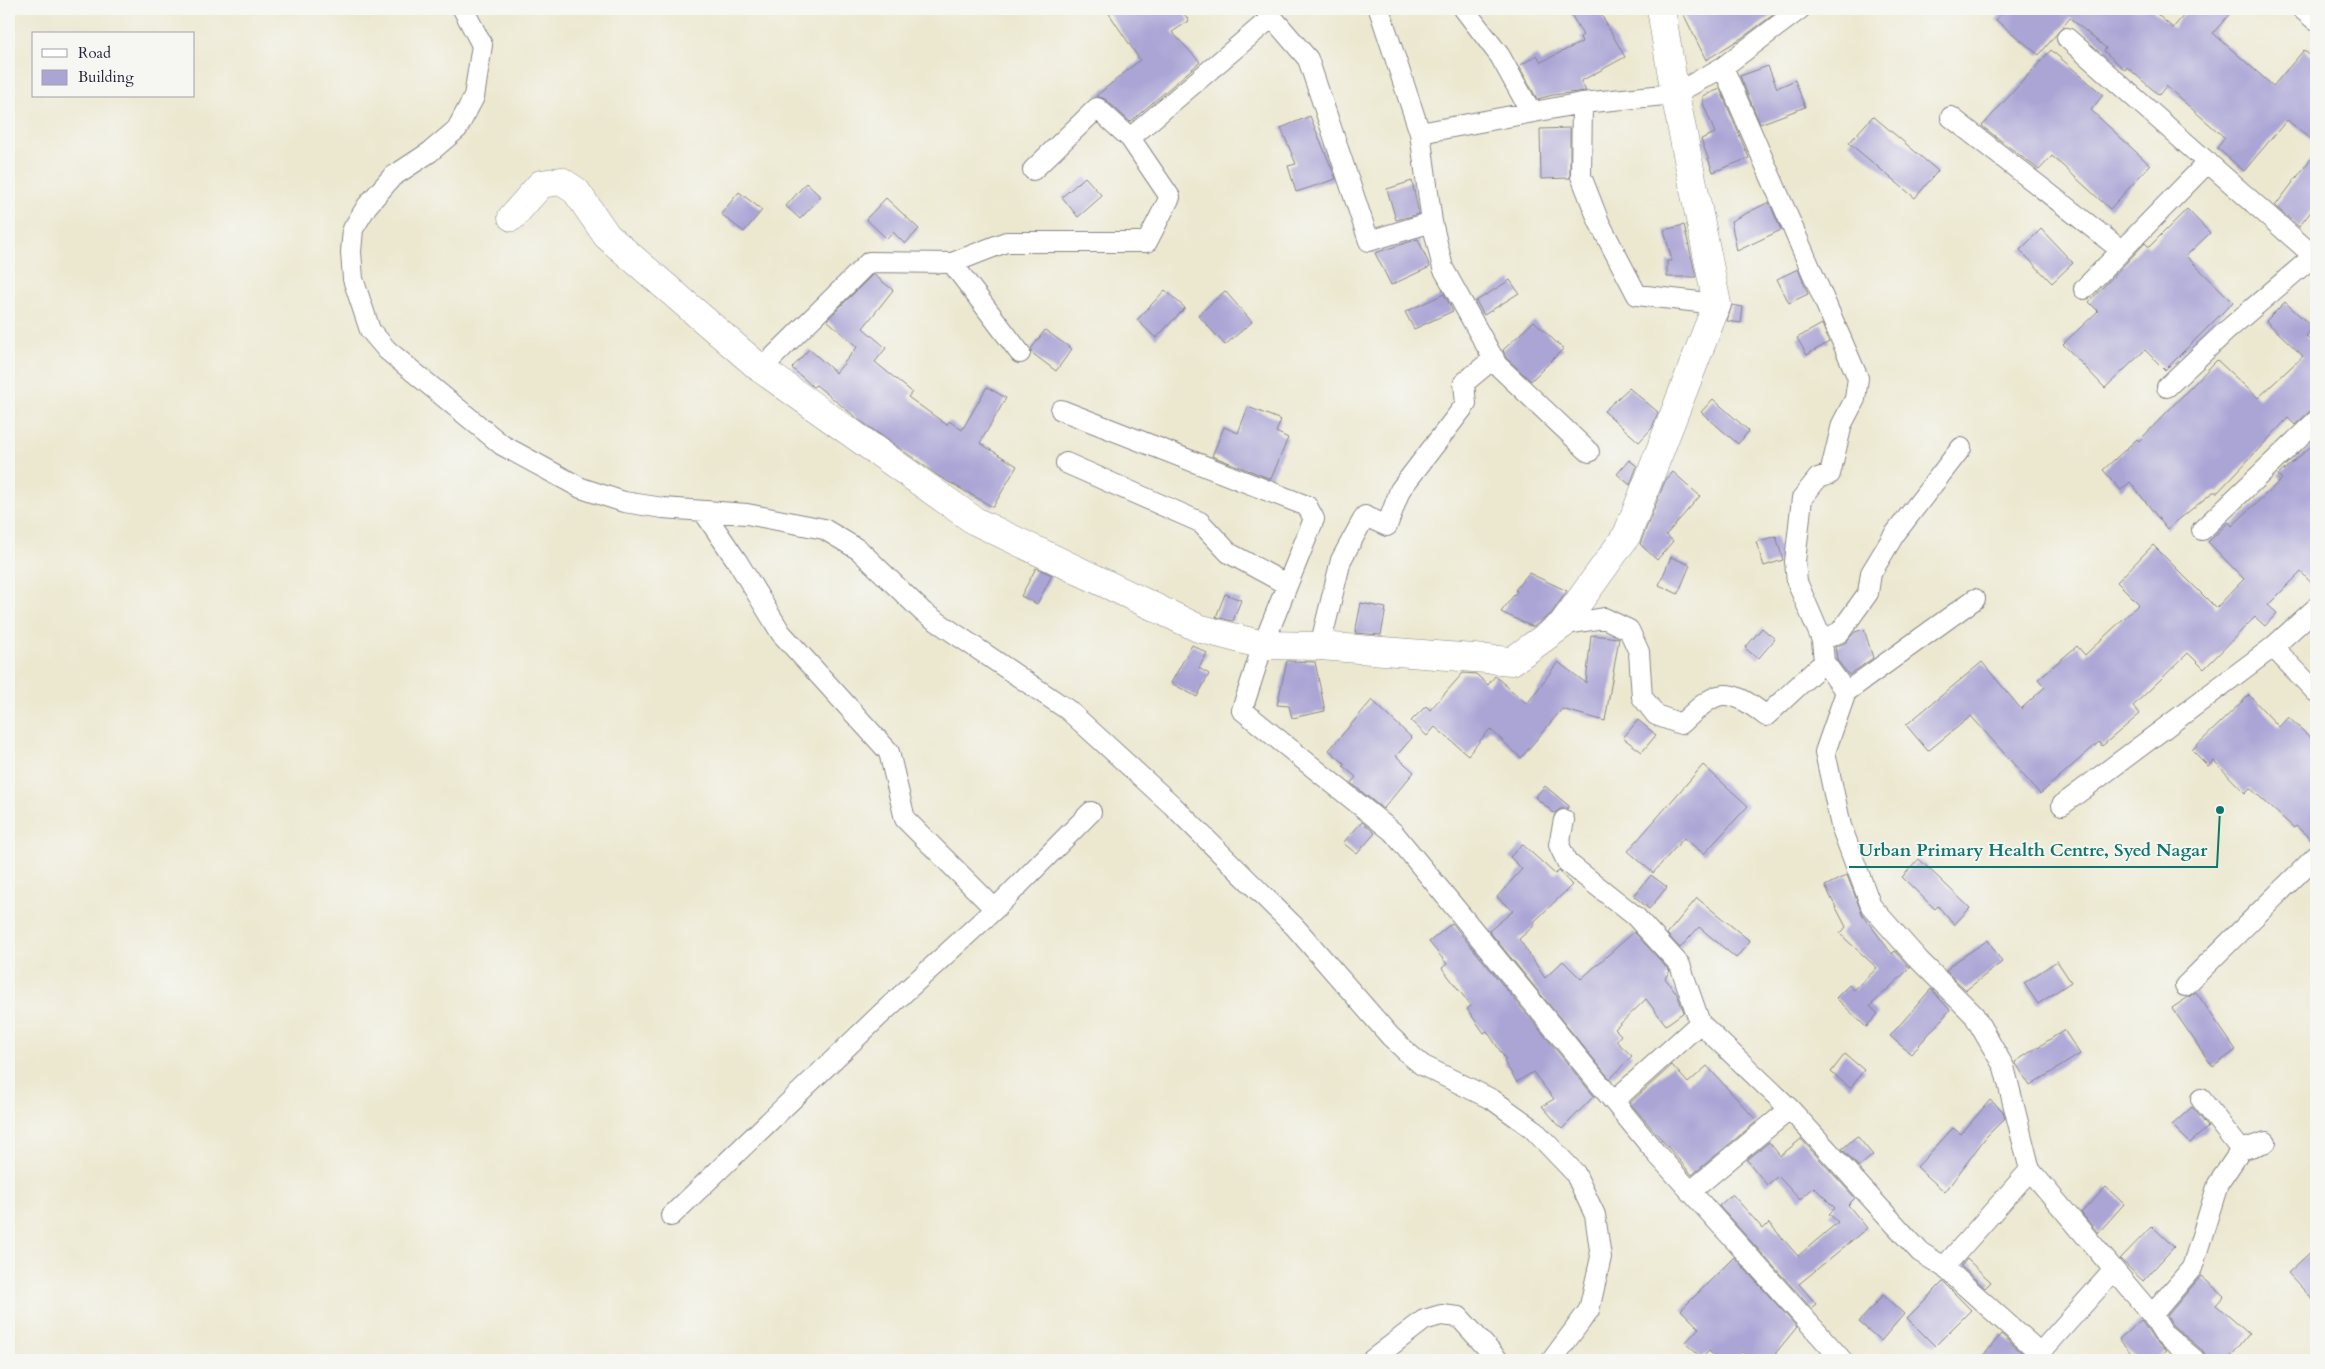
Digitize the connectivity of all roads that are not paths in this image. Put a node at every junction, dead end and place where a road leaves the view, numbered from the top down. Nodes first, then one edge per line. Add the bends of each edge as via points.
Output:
1 (463, 9) edge
2 (1379, 9) edge
3 (1464, 9) edge
4 (1661, 9) edge
5 (1800, 9) edge
6 (2302, 9) edge
7 (1269, 13) edge
8 (2316, 21) edge
9 (2066, 38) dead end
10 (1723, 67) junction
11 (1675, 94) junction
12 (1582, 103) junction
13 (1531, 112) junction
14 (1951, 117) dead end
15 (1420, 133) junction
16 (1130, 138) junction
17 (2208, 162) junction
18 (1033, 170) dead end
19 (512, 217) dead end
20 (1432, 222) junction
21 (2121, 250) junction
22 (2316, 256) edge
23 (952, 263) junction
24 (2084, 288) dead end
25 (1717, 304) junction
26 (1020, 353) dead end
27 (1494, 358) junction
28 (761, 369) junction
29 (2167, 387) dead end
30 (1061, 410) dead end
31 (2316, 421) edge
32 (1961, 448) dead end
33 (1589, 452) dead end
34 (1066, 463) dead end
35 (703, 511) junction
36 (2202, 530) dead end
37 (1286, 584) junction
38 (1975, 599) dead end
39 (2316, 608) edge
40 (1562, 625) junction
41 (1822, 640) junction
42 (1263, 644) junction
43 (1320, 646) junction
44 (2273, 647) junction
45 (1824, 662) junction
46 (1846, 692) junction
47 (2316, 692) edge
48 (2062, 805) dead end
49 (1091, 812) dead end
50 (1564, 820) dead end
51 (2316, 856) edge
52 (995, 909) junction
53 (2185, 986) dead end
54 (1700, 1023) junction
55 (2201, 1099) dead end
56 (1614, 1101) junction
57 (1790, 1109) junction
58 (2266, 1142) dead end
59 (2241, 1150) junction
60 (2030, 1170) junction
61 (1690, 1192) junction
62 (671, 1216) dead end
63 (1944, 1268) junction
64 (2114, 1270) junction
65 (2152, 1315) junction
66 (1832, 1357) edge
67 (2042, 1357) edge
68 (1372, 1360) edge
69 (1498, 1360) edge
70 (1552, 1360) edge
71 (2195, 1360) edge

1 - 35 street via 482,45 474,97 457,129 392,177 353,228 353,279 370,330 388,350 469,419 502,445 540,467 581,488 624,502
2 - 15 street
3 - 13 street via 1500,56
4 - 11 street
5 - 10 street
6 - 8 street
7 - 16 street
7 - 20 street via 1308,58 1369,241
9 - 17 street
10 - 11 street
10 - 41 street via 1858,378 1855,399 1842,424 1830,474 1818,478 1802,498 1795,562 1798,582
11 - 12 street
11 - 25 street
12 - 13 street
12 - 25 street via 1581,176 1599,222 1638,295
13 - 15 street
14 - 21 street
15 - 20 street
16 - 18 street via 1097,108
16 - 23 street via 1170,197 1147,242 1006,242
17 - 21 street
17 - 22 street
19 - 28 street via 541,184 561,181 576,191 606,236
20 - 27 street via 1443,268
21 - 24 street
22 - 29 street via 2225,332
23 - 26 street
23 - 28 street via 869,262
25 - 40 street via 1627,535
27 - 33 street via 1497,365
27 - 43 street via 1464,383 1466,404 1400,490 1387,526 1365,516 1341,560
28 - 42 street via 975,521 1198,628
30 - 37 street via 1307,506 1314,519
31 - 36 street
32 - 41 street via 1894,535 1871,573 1868,593 1840,632
34 - 37 street via 1200,522 1229,553
35 - 52 street via 781,634 889,752 905,819
35 - 70 street via 747,514 824,529 859,550 923,612 1068,710 1158,792 1295,927 1410,1055 1493,1100 1532,1128 1575,1173 1595,1215 1601,1257 1589,1310
37 - 42 street
38 - 46 street
39 - 44 street
40 - 43 street via 1512,661
40 - 45 street via 1604,618 1629,630 1639,652 1642,697 1656,716 1680,724 1708,699 1730,694 1752,704 1766,716
41 - 45 street
42 - 43 street
42 - 56 street via 1242,710 1393,832
44 - 47 street
44 - 48 street
45 - 46 street
46 - 60 street via 1826,752 1841,826 1871,906 1918,960 1974,1015 2004,1067
49 - 52 street
50 - 54 street via 1559,845 1567,862 1635,916 1680,965
51 - 53 street
52 - 62 street
54 - 56 street
54 - 57 street
55 - 59 street
56 - 61 street
57 - 61 street
57 - 63 street via 1920,1252
58 - 59 street
59 - 65 street via 2218,1184 2192,1268
60 - 63 street
60 - 64 street
61 - 66 street
63 - 67 street
64 - 65 street
64 - 67 street
65 - 71 street via 2163,1333
68 - 69 street via 1424,1320 1441,1315 1459,1317

